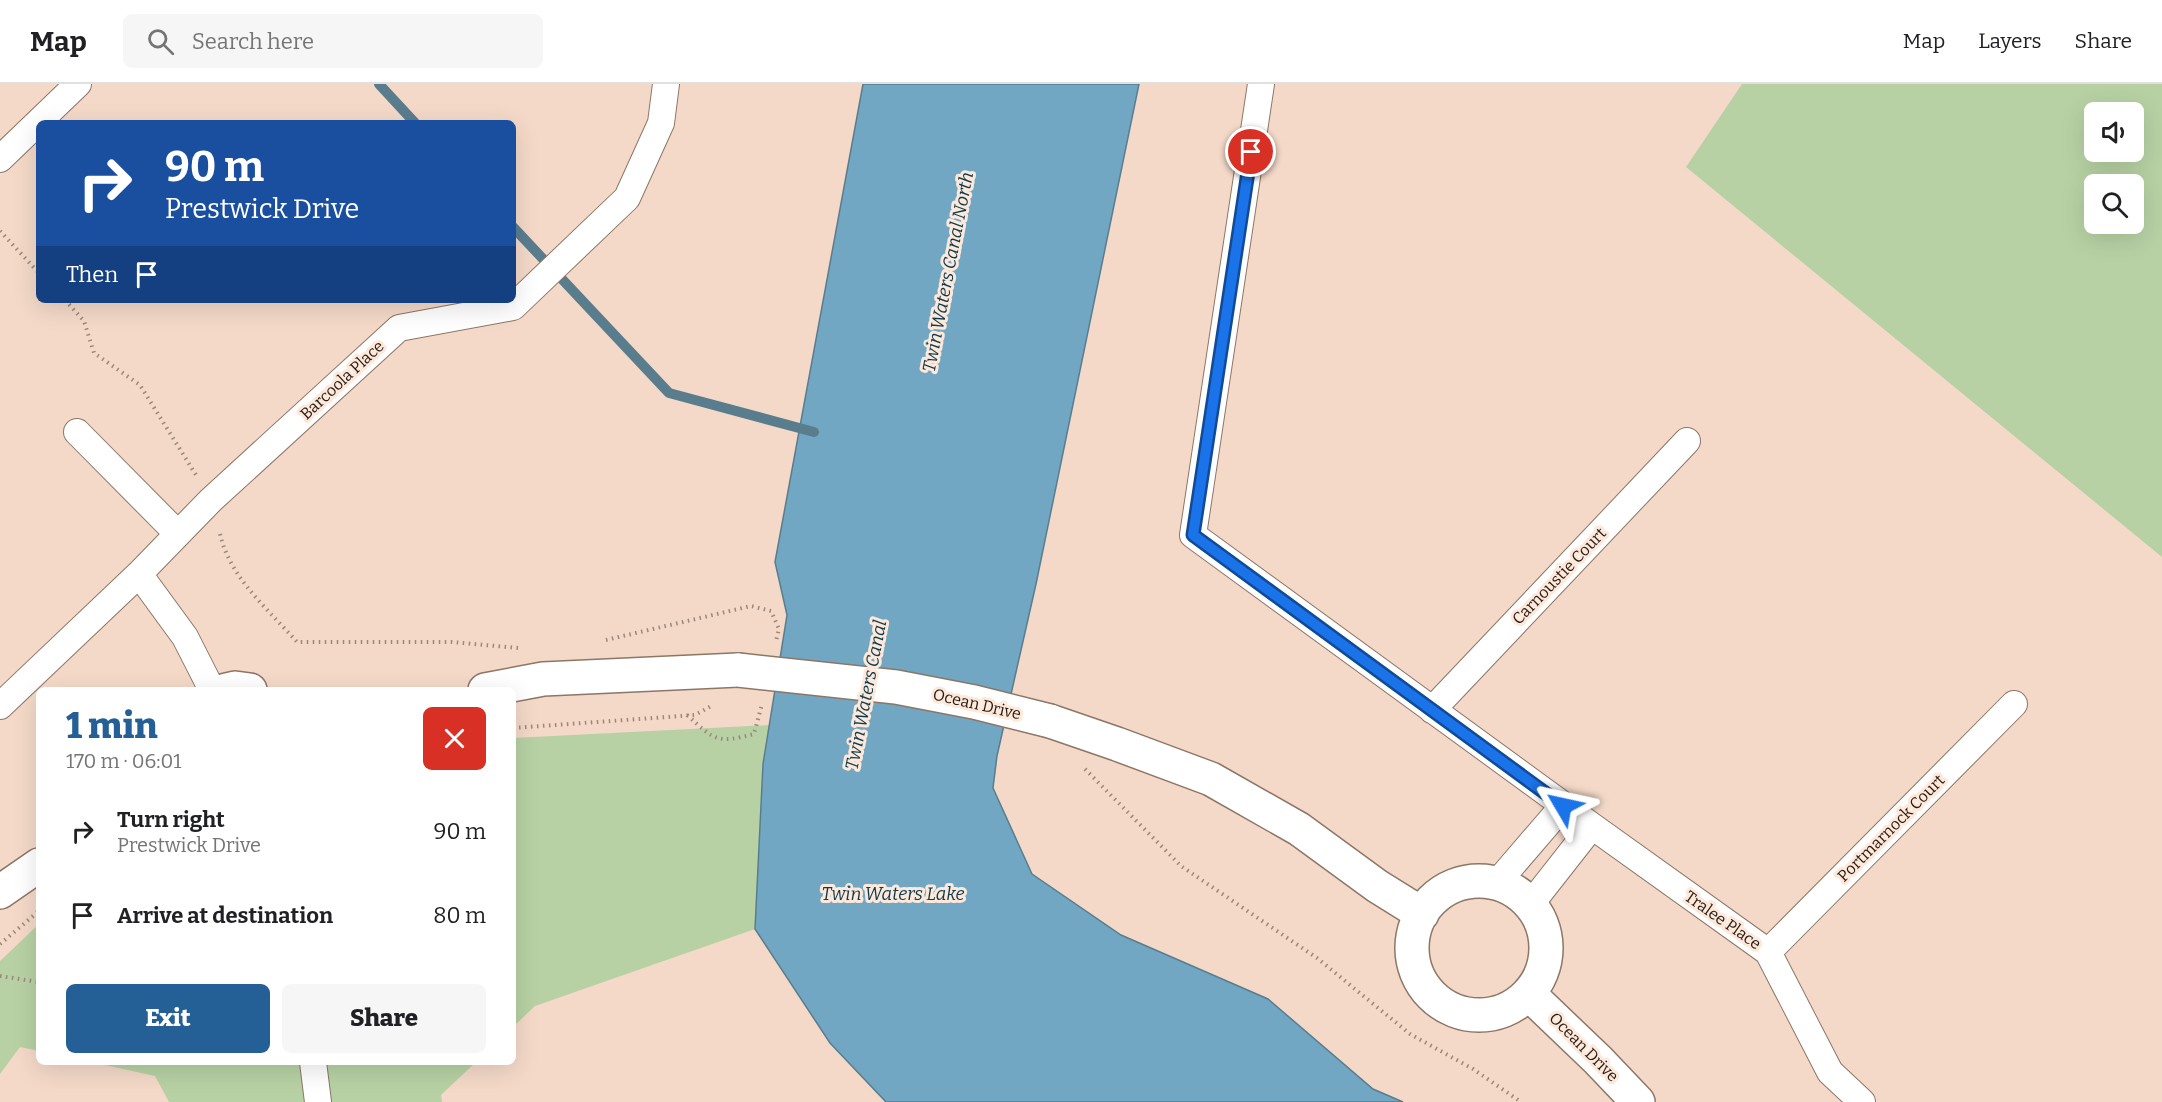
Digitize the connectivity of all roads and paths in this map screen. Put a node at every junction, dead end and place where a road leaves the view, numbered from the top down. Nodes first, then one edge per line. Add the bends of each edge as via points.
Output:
1 (78, 84) edge
2 (666, 84) edge
3 (1261, 84) edge
4 (41, 120) edge
5 (36, 124) edge
6 (0, 159) edge
7 (0, 231) edge
8 (36, 270) edge
9 (67, 303) edge
10 (76, 432) dead end
11 (1687, 441) dead end
12 (211, 500) junction
13 (178, 534) junction
14 (139, 574) junction
15 (597, 642) dead end
16 (521, 648) dead end
17 (774, 650) dead end
18 (210, 687) edge
19 (501, 687) edge
20 (764, 693) dead end
21 (719, 702) dead end
22 (2014, 704) dead end
23 (0, 706) edge
24 (1432, 710) junction
25 (687, 716) junction
26 (516, 728) edge
27 (1082, 766) dead end
28 (1563, 806) junction
29 (1592, 826) junction
30 (36, 867) edge
31 (1496, 884) junction
32 (0, 892) edge
33 (1530, 905) junction
34 (36, 914) edge
35 (1422, 914) junction
36 (0, 944) edge
37 (1768, 952) junction
38 (0, 976) edge
39 (36, 982) edge
40 (1528, 994) junction
41 (313, 1065) edge
42 (318, 1102) edge
43 (1521, 1102) edge
44 (1638, 1102) edge
45 (1862, 1102) edge

1 - 4 street
2 - 12 street, Barcoola Place via 661,123 627,198 513,307 399,328
3 - 24 street, Tralee Place via 1193,535
5 - 6 street
7 - 8 path
9 - 12 path via 84,321 94,353 140,385
10 - 13 street
11 - 24 street, Carnoustie Court
12 - 13 street, Barcoola Place
12 - 16 path via 223,550 239,577 297,642 452,642
13 - 14 street, Barcoola Place
14 - 18 street via 185,637
14 - 23 street, Barcoola Place
15 - 17 path via 751,606 771,611 778,628
19 - 35 street, Ocean Drive, bridge via 543,679 738,670 896,687 974,702 1050,722 1211,779 1299,829
20 - 25 path via 754,734 734,739 712,738
21 - 25 path
22 - 37 street, Portmarnock Court
24 - 28 street, Tralee Place
25 - 26 path
27 - 43 path via 1181,866 1317,957 1410,1034 1473,1069
28 - 29 street, Tralee Place
28 - 31 street
29 - 33 street
29 - 37 street, Tralee Place
30 - 32 street
31 - 33 street via 1515,891
31 - 35 street via 1475,881 1455,886 1435,897
33 - 40 street via 1542,926 1546,949 1544,965
34 - 36 path
35 - 40 street via 1413,934 1412,956 1418,977 1430,996 1469,1015 1491,1015
37 - 45 street, Tralee Place via 1830,1072
38 - 39 path
40 - 44 street, Ocean Drive
41 - 42 street

